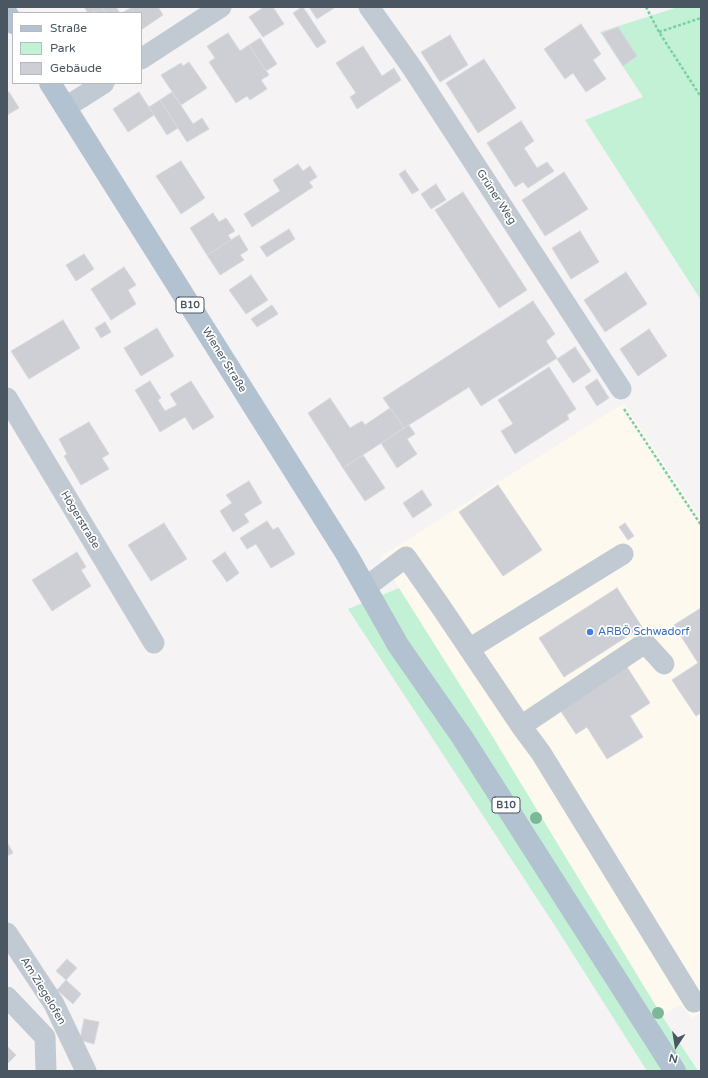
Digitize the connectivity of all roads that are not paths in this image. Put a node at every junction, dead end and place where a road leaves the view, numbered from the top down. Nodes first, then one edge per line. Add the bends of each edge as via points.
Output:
1 (221, 7) edge
2 (369, 7) edge
3 (142, 58) edge
4 (51, 84) edge
5 (102, 84) edge
6 (66, 107) junction
7 (621, 389) road end
8 (7, 398) edge
9 (623, 554) dead end
10 (366, 587) junction
11 (154, 643) dead end
12 (469, 649) junction
13 (664, 664) dead end
14 (521, 726) junction
15 (7, 933) edge
16 (7, 997) edge
17 (694, 1002) dead end
18 (54, 1004) junction
19 (45, 1037) junction
20 (46, 1071) edge
21 (86, 1071) edge
22 (675, 1071) edge

1 - 3 street
2 - 7 street, Grüner Weg via 413,70
4 - 6 main road, Wiener Straße / B10
5 - 6 street
6 - 10 main road, Wiener Straße / B10
8 - 11 street, Högerstraße
9 - 12 street
10 - 12 street via 406,558
10 - 22 main road, B10 via 398,646 462,737
12 - 14 street
13 - 14 street via 644,644
14 - 17 street via 541,753
15 - 18 street, Am Ziegelofen
16 - 19 street, Am Ziegelofen
18 - 19 street
18 - 21 street, Am Ziegelofen
19 - 20 street, Am Ziegelofen

